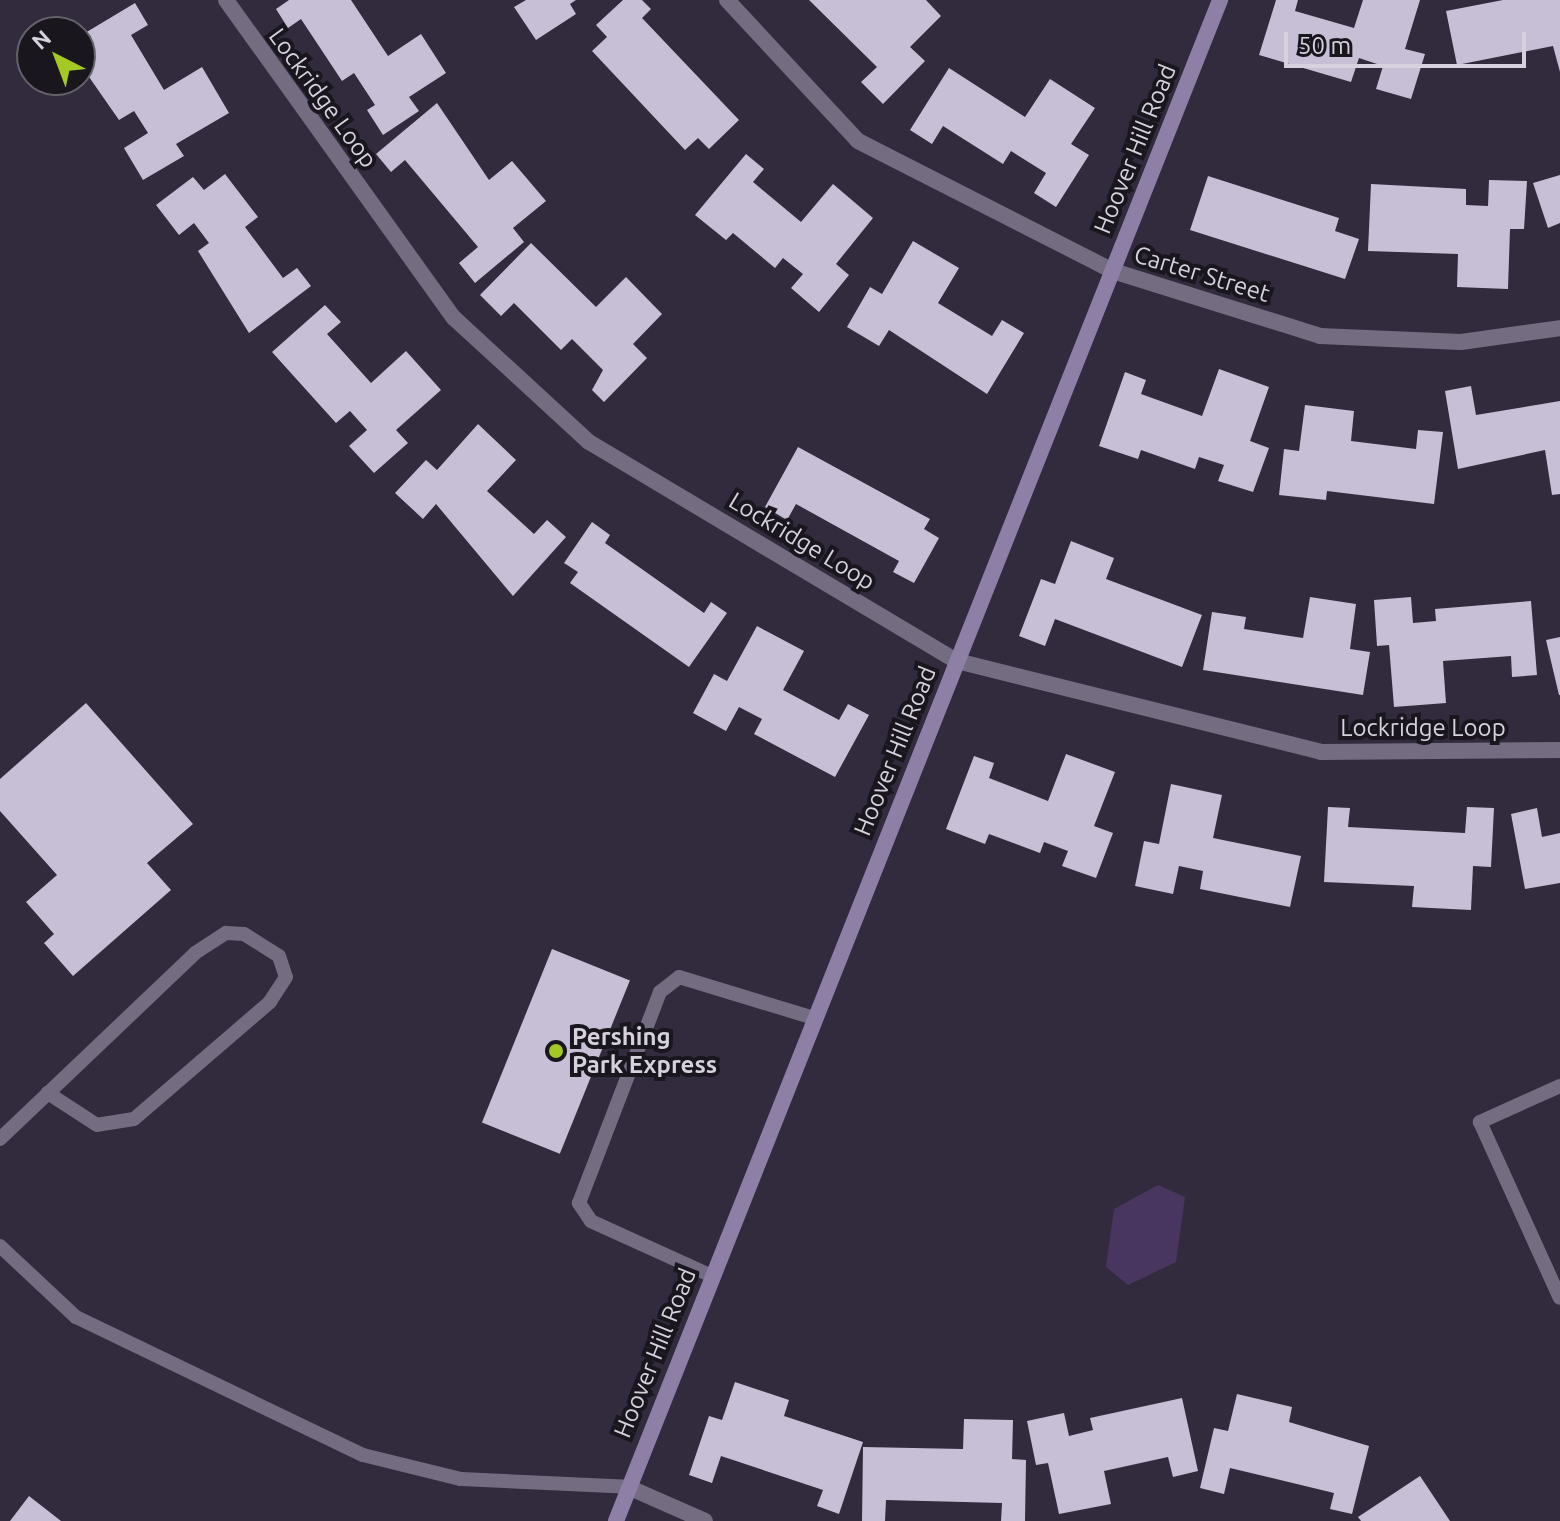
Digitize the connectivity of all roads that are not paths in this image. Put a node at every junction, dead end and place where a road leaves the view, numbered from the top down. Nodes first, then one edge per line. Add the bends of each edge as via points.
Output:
1 (226, 0) edge
2 (727, 0) edge
3 (1220, 0) edge
4 (1113, 271) junction
5 (1560, 328) edge
6 (957, 661) junction
7 (1560, 750) edge
8 (814, 1018) junction
9 (1560, 1086) edge
10 (48, 1093) junction
11 (0, 1139) edge
12 (0, 1246) edge
13 (712, 1276) junction
14 (1560, 1298) edge
15 (628, 1487) junction
16 (616, 1521) edge
17 (705, 1521) edge

1 - 6 street, Lockridge Loop via 454,318 589,442
2 - 4 street, Carter Street via 858,141
3 - 4 street, Hoover Hill Road
4 - 5 street, Carter Street via 1320,336 1461,342
4 - 6 street, Hoover Hill Road
6 - 7 street, Lockridge Loop via 1321,752
6 - 8 street, Hoover Hill Road
8 - 13 street, Hoover Hill Road
8 - 13 lane via 679,977 660,992 579,1203 591,1221
9 - 14 lane via 1480,1122
10 - 10 lane via 195,953 226,933 263,942 279,956 286,977 270,1002 134,1119 97,1125
10 - 11 lane
12 - 15 lane via 76,1317 363,1455 461,1479
13 - 15 street, Hoover Hill Road
15 - 16 street, Hoover Hill Road
15 - 17 street

